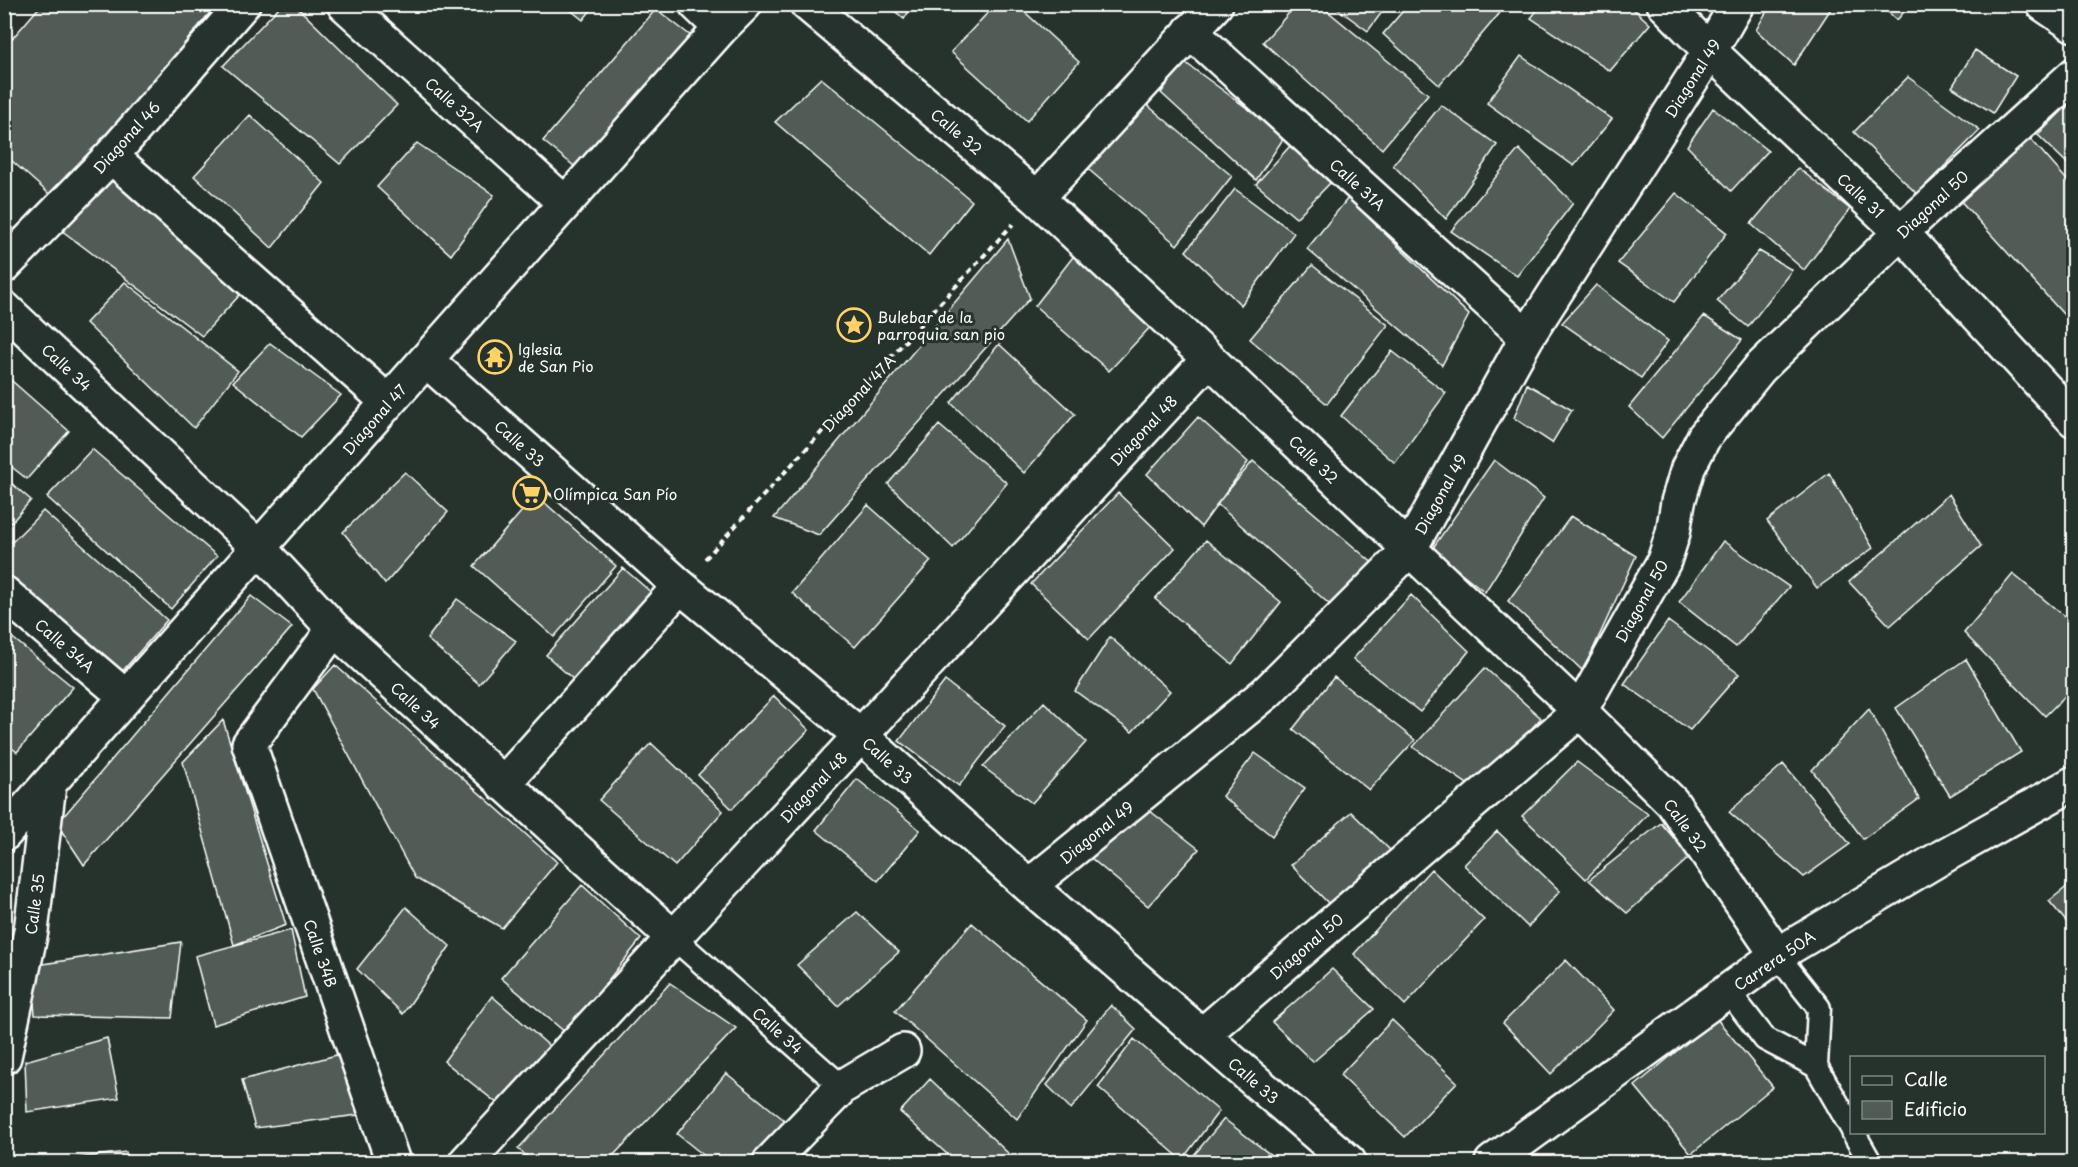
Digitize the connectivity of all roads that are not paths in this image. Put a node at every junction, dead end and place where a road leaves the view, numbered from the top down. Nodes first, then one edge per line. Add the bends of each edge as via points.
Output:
1 (243, 4) edge
2 (344, 4) edge
3 (696, 4) edge
4 (745, 4) edge
5 (807, 4) edge
6 (1216, 4) edge
7 (1664, 4) edge
8 (1737, 4) edge
9 (2043, 4) edge
10 (2073, 25) edge
11 (721, 28) junction
12 (1190, 31) junction
13 (1710, 51) junction
14 (2073, 75) edge
15 (111, 156) junction
16 (1037, 198) junction
17 (565, 203) junction
18 (1901, 232) junction
19 (4, 266) edge
20 (4, 308) edge
21 (1527, 337) junction
22 (1209, 359) junction
23 (426, 360) junction
24 (388, 402) junction
25 (2073, 420) edge
26 (260, 548) junction
27 (1409, 550) junction
28 (680, 586) junction
29 (4, 593) edge
30 (334, 629) junction
31 (126, 697) junction
32 (1580, 711) junction
33 (861, 736) junction
34 (2073, 783) edge
35 (503, 784) junction
36 (49, 785) junction
37 (4, 834) edge
38 (1029, 886) junction
39 (674, 938) junction
40 (1778, 956) junction
41 (1728, 991) junction
42 (1202, 1035) junction
43 (903, 1051) dead end
44 (4, 1057) edge
45 (1816, 1066) junction
46 (842, 1087) junction
47 (1850, 1127) edge
48 (1854, 1134) edge
49 (393, 1162) edge
50 (466, 1162) edge
51 (770, 1162) edge
52 (1349, 1162) edge
53 (1492, 1162) edge
54 (1870, 1162) edge

1 - 15 street, Diagonal 46
2 - 17 street, Calle 32A
3 - 11 street
4 - 11 street, Diagonal 47
5 - 16 street, Calle 32
6 - 12 street
7 - 13 street, Calle 31
8 - 13 street, Diagonal 49
9 - 10 street
11 - 17 street, Diagonal 47
12 - 16 street
12 - 21 street, Calle 31A
13 - 18 street, Calle 31
13 - 21 street, Diagonal 49
14 - 18 street, Diagonal 50
15 - 19 street, Diagonal 46
15 - 24 street
16 - 22 street, Calle 32
17 - 23 street, Diagonal 47
18 - 25 street, Calle 31
18 - 32 street, Diagonal 50 via 1760,368 1704,437 1688,468 1664,561
20 - 26 street, Calle 34
21 - 27 street, Diagonal 49
22 - 27 street, Calle 32
22 - 33 street, Diagonal 48
23 - 24 street, Diagonal 47
23 - 28 street, Calle 33
24 - 26 street, Diagonal 47
26 - 30 street, Calle 34
26 - 31 street, Diagonal 47
27 - 32 street, Calle 32
27 - 38 street, Diagonal 49 via 1266,693
28 - 33 street, Calle 33
28 - 35 street
29 - 31 street, Calle 34A
30 - 35 street, Calle 34
30 - 49 street, Calle 34B via 249,744
31 - 36 street, Diagonal 47
32 - 40 street, Calle 32 via 1672,802
32 - 42 street, Diagonal 50
33 - 38 street, Calle 33
33 - 39 street, Diagonal 48
34 - 40 street, Carrera 50A
35 - 39 street, Calle 34
36 - 37 street, Diagonal 47
36 - 44 street, Calle 35 via 31,931
38 - 42 street, Calle 33
39 - 46 lane, Calle 34
39 - 50 street, Diagonal 48
40 - 41 street, Carrera 50A
40 - 45 lane via 1820,1008
41 - 45 lane via 1765,1039
41 - 53 street, Carrera 50A
42 - 52 street, Calle 33
43 - 46 street
45 - 47 lane
46 - 51 street
48 - 54 lane

